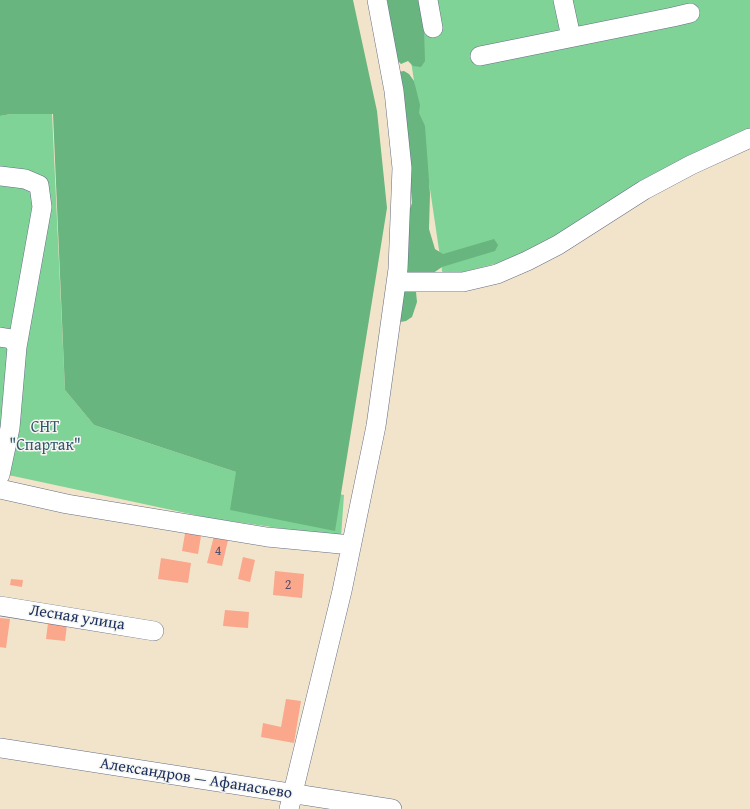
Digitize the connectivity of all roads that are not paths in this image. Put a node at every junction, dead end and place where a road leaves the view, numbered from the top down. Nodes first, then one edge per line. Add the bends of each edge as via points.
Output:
1 (377, 0) edge
2 (428, 0) edge
3 (563, 0) edge
4 (690, 13) dead end
5 (433, 28) dead end
6 (571, 37) junction
7 (480, 56) dead end
8 (750, 138) edge
9 (0, 176) edge
10 (396, 282) junction
11 (0, 337) edge
12 (17, 347) junction
13 (0, 475) edge
14 (0, 489) edge
15 (351, 545) junction
16 (0, 606) edge
17 (154, 631) dead end
18 (0, 748) edge
19 (291, 802) edge
20 (392, 809) edge

1 - 10 street via 394,91 402,168
2 - 5 street
3 - 6 street
4 - 6 street
6 - 7 street
8 - 10 street via 677,172 558,245 497,274 463,282
9 - 12 street via 25,179 39,185 42,207
10 - 15 street via 376,426
11 - 12 street via 12,339
12 - 13 street via 10,428
14 - 15 street via 67,504 259,535
15 - 19 street
16 - 17 street, Лесная улица
18 - 19 street, Александров — Афанасьево
19 - 20 street, Александров — Афанасьево

